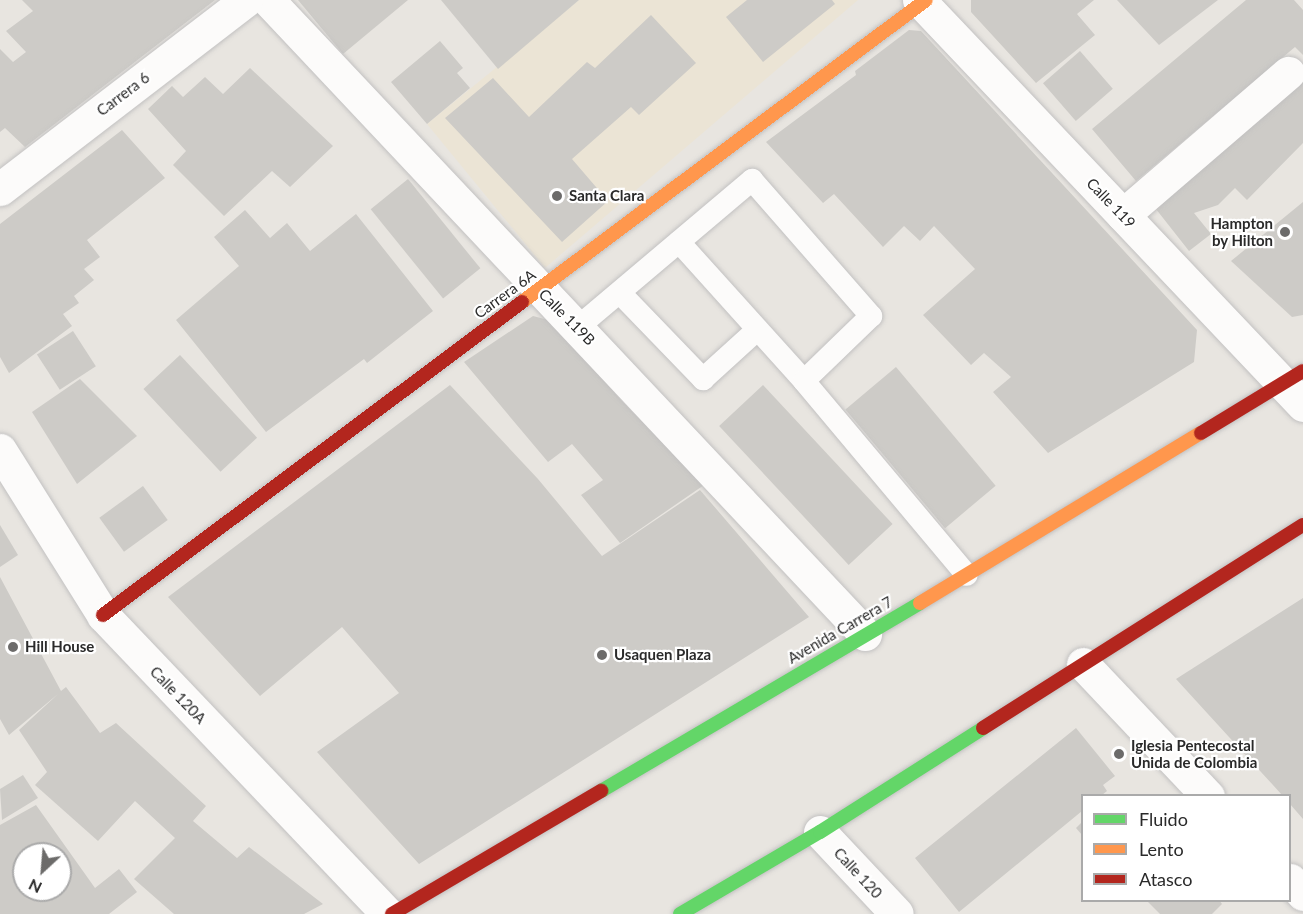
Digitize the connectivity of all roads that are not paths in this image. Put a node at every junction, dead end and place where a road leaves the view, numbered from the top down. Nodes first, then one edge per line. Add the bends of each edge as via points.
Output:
1 (246, 0) edge
2 (268, 0) edge
3 (922, 1) edge
4 (1288, 73) dead end
5 (727, 150) junction
6 (752, 180) junction
7 (0, 189) edge
8 (1123, 215) junction
9 (679, 242) junction
10 (539, 289) junction
11 (620, 293) junction
12 (578, 327) junction
13 (757, 330) junction
14 (1292, 376) edge
15 (804, 381) junction
16 (1303, 405) edge
17 (0, 450) edge
18 (1303, 525) edge
19 (967, 575) junction
20 (103, 615) junction
21 (865, 634) junction
22 (1083, 664) junction
23 (1207, 794) edge
24 (820, 832) junction
25 (1291, 881) edge
26 (1303, 894) edge
27 (390, 914) edge
28 (680, 914) edge
29 (897, 914) edge

1 - 7 street, Carrera 6
2 - 10 street, Calle 119B
3 - 5 main road, Carrera 6A
3 - 8 street, Calle 119
4 - 8 street
5 - 6 lane
5 - 10 main road, Carrera 6A
6 - 9 lane
6 - 15 lane via 871,316
8 - 14 street, Calle 119
9 - 11 lane
9 - 13 lane
10 - 12 street, Calle 119B
10 - 20 main road, Carrera 6A
11 - 12 lane
11 - 13 lane via 703,379
12 - 21 street, Calle 119B
13 - 15 lane
14 - 16 street, Calle 119
14 - 19 main road, Avenida Carrera 7
15 - 19 lane
17 - 20 street, Calle 120A
18 - 22 main road
19 - 21 main road, Avenida Carrera 7
20 - 27 street, Calle 120A
21 - 27 main road, Avenida Carrera 7
22 - 23 street
22 - 24 main road
24 - 28 main road
24 - 29 street, Calle 120
25 - 26 street

